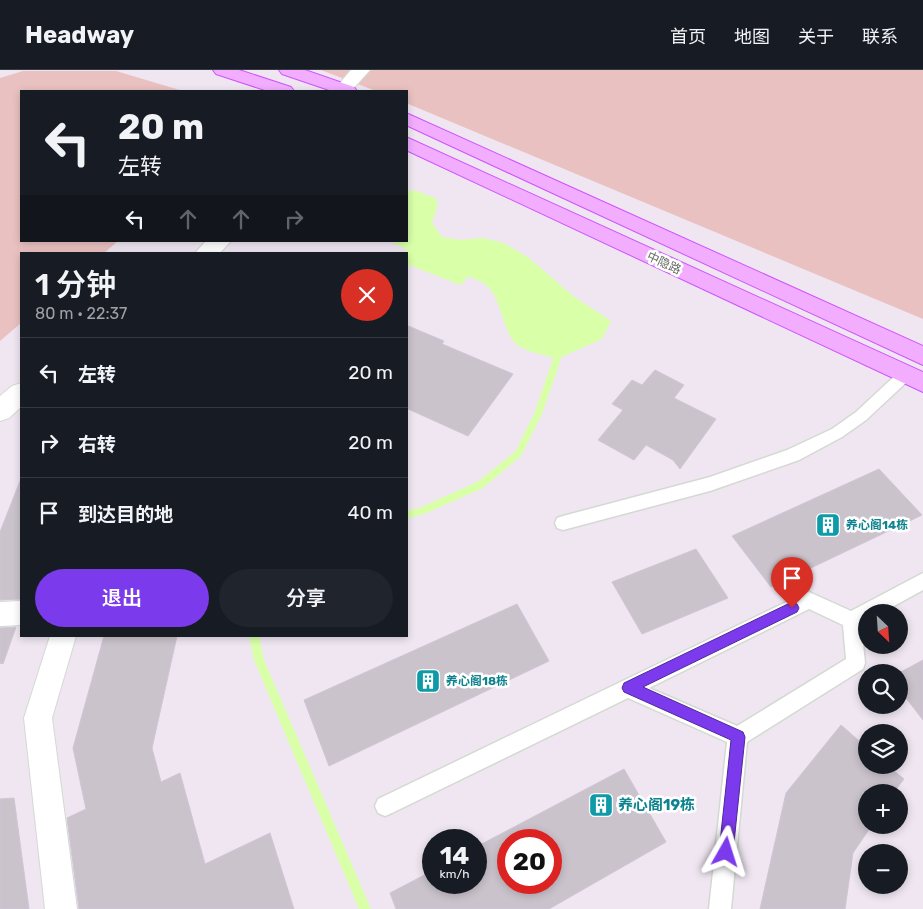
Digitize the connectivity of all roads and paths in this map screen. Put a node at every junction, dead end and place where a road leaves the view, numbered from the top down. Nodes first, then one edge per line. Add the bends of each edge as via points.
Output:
1 (222, 70) edge
2 (288, 70) edge
3 (361, 70) edge
4 (282, 90) edge
5 (341, 90) edge
6 (345, 90) edge
7 (408, 119) edge
8 (408, 144) edge
9 (219, 242) edge
10 (207, 252) edge
11 (923, 356) edge
12 (914, 379) edge
13 (563, 524) dead end
14 (923, 581) edge
15 (0, 614) edge
16 (20, 614) edge
17 (852, 620) junction
18 (63, 637) edge
19 (628, 688) junction
20 (738, 737) junction
21 (384, 806) dead end
22 (61, 909) edge
23 (720, 909) edge

1 - 4 main road
2 - 5 main road
3 - 6 street
7 - 11 main road, 中隐路
8 - 12 main road, 中隐路
9 - 10 street
12 - 13 lane via 837,433 794,456 710,484
14 - 17 lane
15 - 16 street
17 - 19 lane via 809,600
17 - 20 lane via 856,663
18 - 22 street via 38,718
19 - 20 lane
19 - 21 lane
20 - 23 lane

